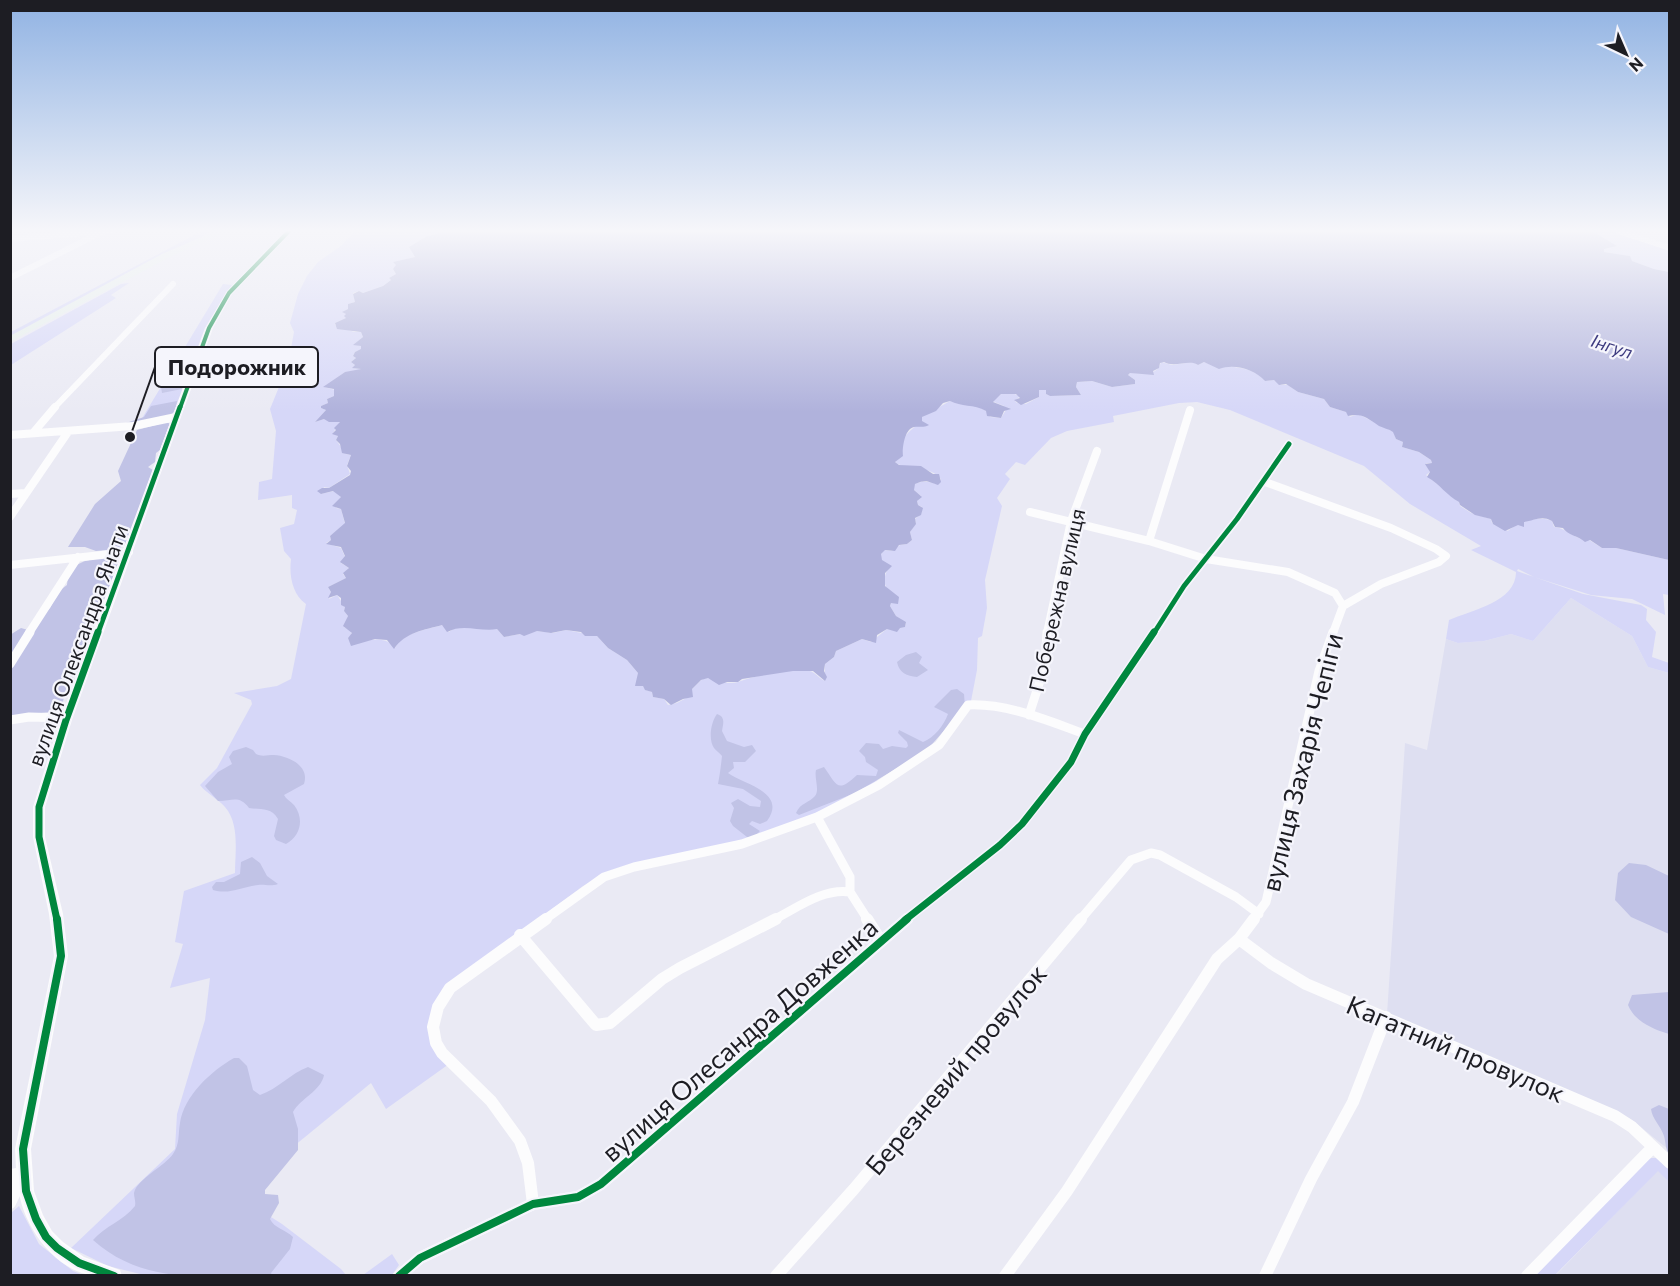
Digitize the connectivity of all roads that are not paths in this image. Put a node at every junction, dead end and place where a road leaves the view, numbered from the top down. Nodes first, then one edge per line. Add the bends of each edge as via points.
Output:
1 (100, 291) edge
2 (166, 291) edge
3 (232, 291) edge
4 (10, 340) edge
5 (1190, 410) dead end
6 (176, 417) junction
7 (68, 432) junction
8 (33, 434) junction
9 (10, 435) edge
10 (1289, 444) dead end
11 (1097, 451) dead end
12 (1265, 482) junction
13 (26, 493) junction
14 (10, 494) edge
15 (1030, 512) dead end
16 (10, 517) edge
17 (1071, 521) junction
18 (1149, 541) junction
19 (129, 552) junction
20 (78, 557) junction
21 (1206, 559) junction
22 (10, 565) edge
23 (1343, 606) junction
24 (10, 664) edge
25 (1029, 715) junction
26 (67, 718) junction
27 (10, 720) edge
28 (1085, 734) junction
29 (817, 817) junction
30 (850, 892) junction
31 (1258, 914) junction
32 (520, 936) junction
33 (1239, 939) junction
34 (880, 940) junction
35 (1386, 1017) junction
36 (1653, 1148) junction
37 (1670, 1163) edge
38 (17, 1176) edge
39 (10, 1203) edge
40 (533, 1204) junction
41 (114, 1275) edge
42 (399, 1275) edge
43 (776, 1275) edge
44 (1005, 1275) edge
45 (1266, 1275) edge
46 (1527, 1275) edge

1 - 4 main road
2 - 8 street via 77,381
3 - 6 street, вулиця Олександра Янати via 209,328
5 - 18 street
6 - 7 street
6 - 19 street, вулиця Олександра Янати
7 - 8 street
7 - 13 street
8 - 9 street
10 - 12 street, вулиця Олесандра Довженка
11 - 17 street, Побережна вулиця
12 - 21 street, вулиця Олесандра Довженка
12 - 23 street, вулиця Захарія Чепіги via 1436,547 1446,556
13 - 14 street
13 - 16 street
15 - 17 street
17 - 18 street
17 - 25 street, Побережна вулиця via 1046,637 1045,664
18 - 21 street
19 - 20 street
19 - 26 street, вулиця Олександра Янати
20 - 22 street
20 - 24 street
21 - 23 street via 1288,572 1335,593
21 - 28 street, вулиця Олесандра Довженка
23 - 31 street, вулиця Захарія Чепіги via 1319,671 1266,902
25 - 28 street
25 - 29 street via 968,705 945,738 927,754 879,785
26 - 27 street
26 - 38 street, вулиця Олександра Янати via 39,807 39,837 61,956
28 - 34 street, вулиця Олесандра Довженка via 1071,762 1022,824
29 - 30 street via 850,877
29 - 32 street via 742,844 604,877
30 - 32 street via 836,890 805,903 681,968 601,1026 596,1025
30 - 34 street
31 - 33 street, вулиця Захарія Чепіги
31 - 43 street, Березневий провулок via 1236,897 1160,855 1151,853 1131,860 854,1189
32 - 40 street via 450,988 438,1002 433,1032 437,1046 476,1085 520,1140 527,1156
33 - 35 street, Кагатний провулок via 1306,984
33 - 44 street, вулиця Захарія Чепіги via 1217,959 1067,1191
34 - 40 street, вулиця Олесандра Довженка via 601,1184 578,1197
35 - 36 street, Кагатний провулок via 1615,1116
35 - 45 street via 1353,1102
36 - 37 street, Кагатний провулок
36 - 46 street
38 - 39 street
38 - 41 street, вулиця Олександра Янати via 46,1238 79,1263
40 - 42 street, вулиця Олесандра Довженка via 420,1258

